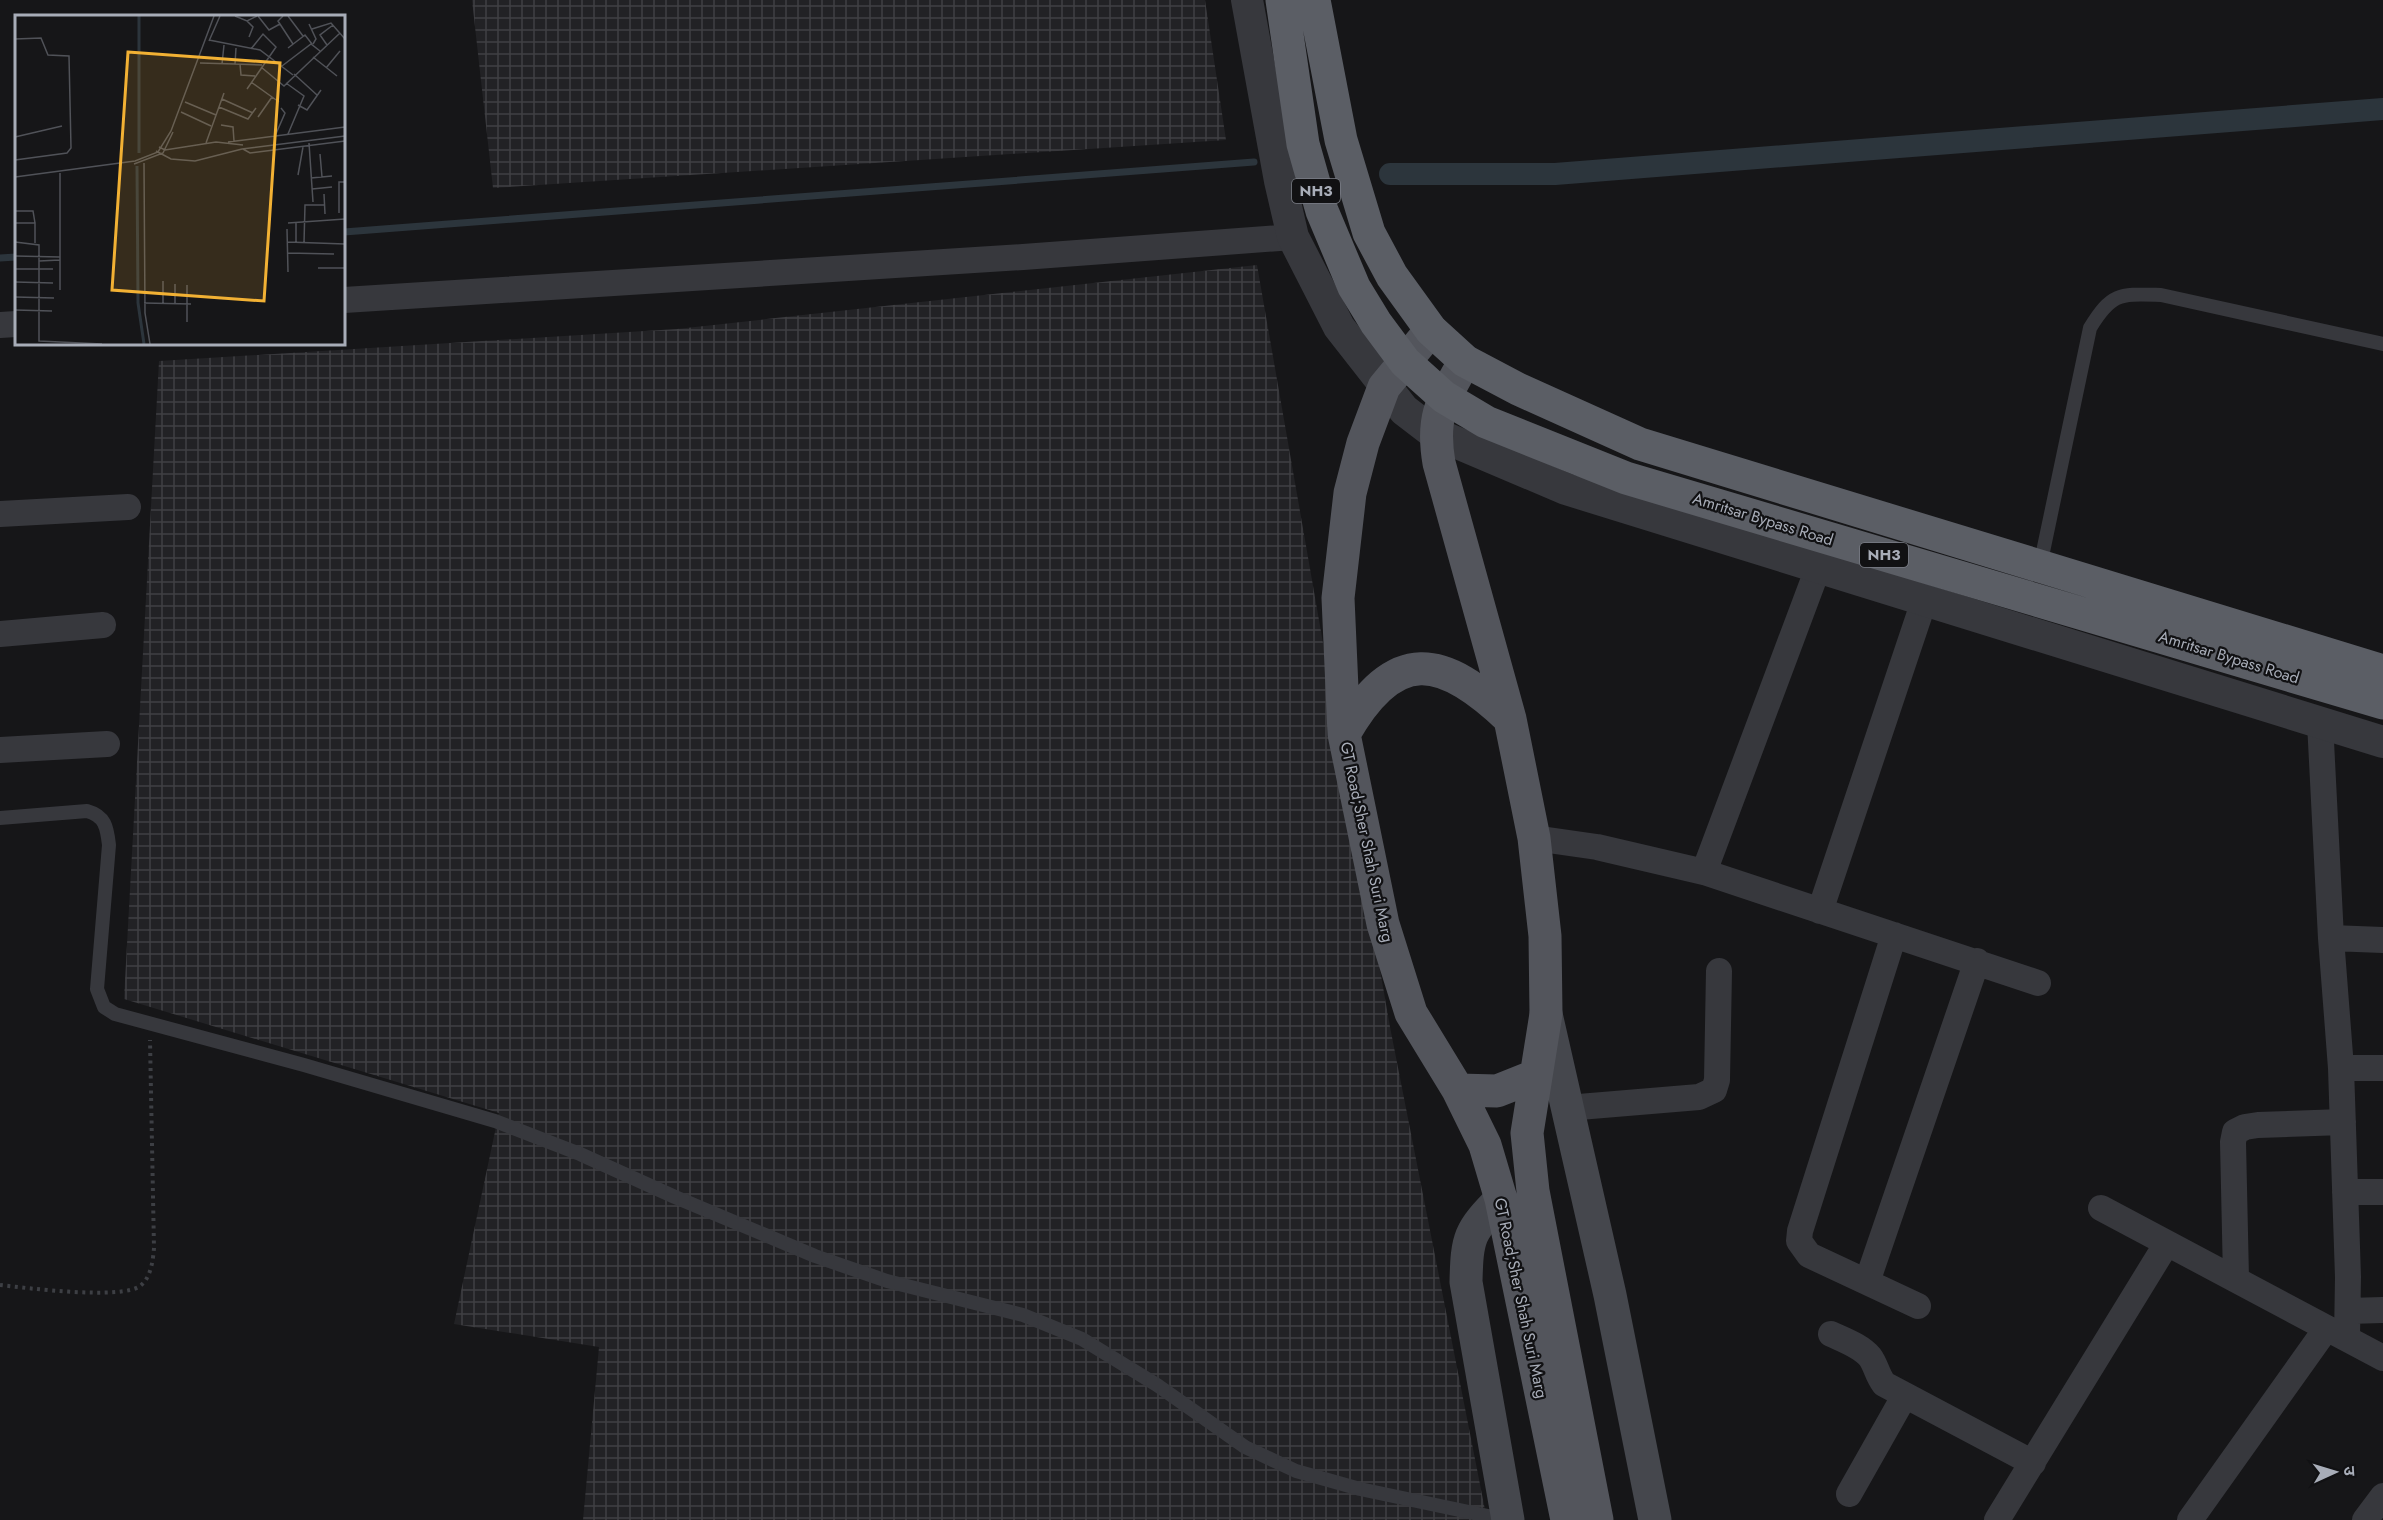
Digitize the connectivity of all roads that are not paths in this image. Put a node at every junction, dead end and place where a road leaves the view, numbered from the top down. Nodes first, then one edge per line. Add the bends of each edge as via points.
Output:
1 (1247, 0) edge
2 (1282, 0) edge
3 (1314, 0) edge
4 (1293, 237) junction
5 (345, 300) edge
6 (15, 324) edge
7 (0, 325) edge
8 (1431, 330) junction
9 (2383, 344) edge
10 (1465, 361) junction
11 (1405, 362) junction
12 (1384, 387) junction
13 (1444, 397) junction
14 (1434, 433) junction
15 (128, 507) dead end
16 (0, 514) edge
17 (2040, 567) junction
18 (1818, 568) junction
19 (1924, 601) junction
20 (104, 625) dead end
21 (0, 634) edge
22 (2383, 671) edge
23 (2383, 704) edge
24 (1510, 719) junction
25 (2320, 722) junction
26 (1344, 734) junction
27 (2383, 742) edge
28 (107, 744) dead end
29 (0, 750) edge
30 (0, 818) edge
31 (1534, 838) junction
32 (1704, 872) junction
33 (1820, 910) junction
34 (1894, 935) junction
35 (2331, 938) junction
36 (2383, 940) edge
37 (1977, 960) junction
38 (1719, 971) dead end
39 (2038, 983) dead end
40 (1546, 1014) junction
41 (2341, 1068) junction
42 (2383, 1068) edge
43 (1535, 1076) junction
44 (1458, 1090) junction
45 (1567, 1108) junction
46 (2343, 1122) junction
47 (2345, 1192) junction
48 (2383, 1192) edge
49 (1501, 1199) junction
50 (2101, 1208) dead end
51 (2167, 1243) junction
52 (2236, 1278) junction
53 (1867, 1282) junction
54 (1918, 1306) dead end
55 (2383, 1310) edge
56 (2348, 1311) junction
57 (2337, 1333) junction
58 (1831, 1334) dead end
59 (2383, 1358) edge
60 (1905, 1395) junction
61 (2033, 1463) junction
62 (1849, 1494) dead end
63 (2383, 1496) edge
64 (1661, 1518) edge
65 (1499, 1519) edge
66 (1567, 1520) edge
67 (1597, 1520) edge
68 (1997, 1520) edge
69 (2190, 1520) edge
70 (2365, 1520) edge

1 - 4 street
2 - 11 highway, NH3 via 1303,144 1322,211 1354,286
3 - 8 highway, NH3 via 1355,194 1369,233 1392,276
4 - 5 street
4 - 12 street via 1339,327
6 - 7 street
8 - 10 highway, Amritsar Bypass Road / NH3
8 - 11 main road, GT Road;Sher Shah Suri Marg
9 - 17 lane via 2161,295 2127,294 2104,304 2090,328
10 - 13 main road, GT Road;Sher Shah Suri Marg
10 - 17 highway, Amritsar Bypass Road / NH3 via 1640,444
11 - 12 main road, GT Road;Sher Shah Suri Marg
11 - 13 highway, Amritsar Bypass Road / NH3
12 - 14 street via 1404,410
12 - 26 main road, GT Road;Sher Shah Suri Marg via 1350,493 1338,598
13 - 14 main road, GT Road;Sher Shah Suri Marg
13 - 23 highway, Amritsar Bypass Road / NH3 via 1486,422 1626,478
14 - 18 street via 1566,489
14 - 24 main road, GT Road;Sher Shah Suri Marg
15 - 16 street
17 - 22 highway, Amritsar Bypass Road / NH3
18 - 19 street
18 - 32 street
19 - 25 street
19 - 33 street
20 - 21 street
24 - 26 main road via 1483,693 1458,677 1436,669 1412,669 1374,690
24 - 31 main road, GT Road;Sher Shah Suri Marg
25 - 27 street
25 - 35 street
26 - 44 main road, GT Road;Sher Shah Suri Marg via 1364,841 1411,1013
28 - 29 street
30 - 65 lane via 87,811 104,822 109,844 98,989 104,1007 115,1014 495,1121 815,1256 887,1281 1023,1316 1082,1339 1157,1385 1245,1447 1296,1471
31 - 32 street via 1597,847
31 - 40 main road, GT Road;Sher Shah Suri Marg via 1545,936
32 - 33 street
33 - 34 street
34 - 37 street
34 - 53 street via 1799,1241 1809,1255
35 - 36 street
35 - 41 street
37 - 39 street
37 - 53 street
38 - 45 street via 1714,1090 1699,1097
40 - 43 main road, GT Road;Sher Shah Suri Marg
40 - 45 main road
41 - 42 street
41 - 46 street
43 - 44 main road via 1497,1091
43 - 67 main road, GT Road;Sher Shah Suri Marg via 1527,1132 1533,1191
44 - 49 main road, GT Road;Sher Shah Suri Marg via 1485,1145
45 - 64 main road
46 - 47 street
46 - 52 street via 2258,1125 2235,1132
47 - 48 street
47 - 56 street
49 - 65 main road via 1475,1225 1467,1252 1466,1282
49 - 66 main road, GT Road;Sher Shah Suri Marg
50 - 51 street
51 - 52 street
51 - 61 street
52 - 57 street
53 - 54 street
55 - 56 street
56 - 57 street
57 - 59 street
57 - 69 street
58 - 60 street via 1864,1351 1884,1384
60 - 61 street
60 - 62 street
61 - 68 street
63 - 70 street

